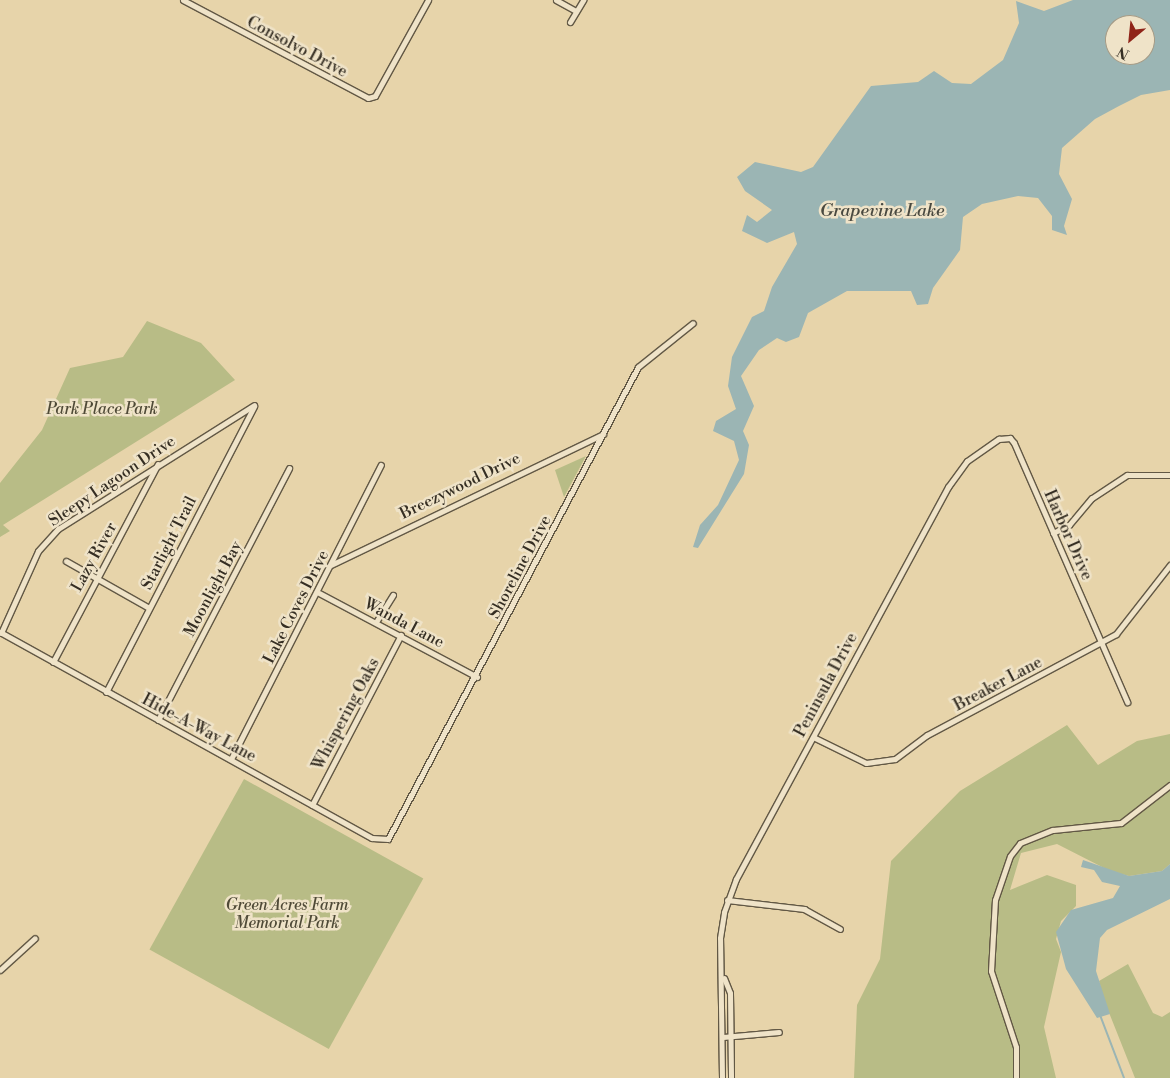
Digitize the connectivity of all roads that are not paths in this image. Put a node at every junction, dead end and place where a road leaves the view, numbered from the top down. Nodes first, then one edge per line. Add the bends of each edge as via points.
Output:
1 (183, 0) edge
2 (428, 0) edge
3 (556, 0) edge
4 (583, 0) edge
5 (576, 11) junction
6 (570, 22) dead end
7 (694, 322) dead end
8 (254, 405) joint
9 (603, 434) junction
10 (1010, 438) joint
11 (158, 464) junction
12 (381, 466) dead end
13 (289, 468) dead end
14 (1170, 475) edge
15 (1053, 533) junction
16 (66, 561) dead end
17 (331, 565) junction
18 (1170, 565) edge
19 (97, 577) junction
20 (319, 592) junction
21 (393, 595) dead end
22 (149, 608) junction
23 (376, 622) junction
24 (0, 632) edge
25 (401, 635) junction
26 (1104, 641) junction
27 (53, 662) junction
28 (477, 677) junction
29 (106, 692) junction
30 (1127, 702) dead end
31 (158, 720) junction
32 (813, 737) junction
33 (231, 759) junction
34 (1170, 785) edge
35 (312, 805) junction
36 (388, 839) joint
37 (727, 900) junction
38 (840, 929) dead end
39 (35, 938) dead end
40 (0, 970) edge
41 (724, 978) junction
42 (779, 1032) dead end
43 (733, 1035) junction
44 (723, 1037) junction
45 (722, 1078) edge
46 (731, 1078) edge
47 (1016, 1078) edge

1 - 2 street, Consolvo Drive via 361,96 375,96
3 - 5 street
4 - 5 street
5 - 6 street
7 - 9 street, Shoreline Drive via 642,360
8 - 11 street, Sleepy Lagoon Drive
8 - 22 street, Starlight Trail
9 - 17 street, Breezywood Drive
9 - 28 street, Shoreline Drive
10 - 15 street, Harbor Drive
10 - 32 street, Peninsula Drive via 998,439 959,468
11 - 19 street, Lazy River
11 - 24 street, Sleepy Lagoon Drive via 58,530 46,542
12 - 17 street, Lake Coves Drive
13 - 31 street, Moonlight Bay
14 - 15 street via 1127,475 1092,498 1069,525
15 - 26 street, Harbor Drive
16 - 19 street
17 - 20 street, Lake Coves Drive
18 - 26 street, Breaker Lane via 1124,626
19 - 22 street
19 - 27 street, Lazy River
20 - 23 street, Wanda Lane
20 - 33 street, Lake Coves Drive
21 - 23 street
22 - 29 street, Starlight Trail
23 - 25 street, Wanda Lane
24 - 27 street, Hide-A-Way Lane
25 - 28 street, Wanda Lane
25 - 35 street, Whispering Oaks
26 - 30 street, Harbor Drive
26 - 32 street, Breaker Lane via 927,735 887,762 866,763
27 - 29 street, Hide-A-Way Lane
28 - 36 street, Shoreline Drive
29 - 31 street, Hide-A-Way Lane
31 - 33 street, Hide-A-Way Lane
32 - 37 street, Peninsula Drive
33 - 35 street, Hide-A-Way Lane
34 - 47 street via 1121,823 1056,829 1020,843 1010,856 995,900 991,971 1016,1048
35 - 36 street, Hide-A-Way Lane via 374,839
37 - 38 street via 804,909
37 - 41 street, Peninsula Drive via 720,938
39 - 40 street
41 - 43 street, Peninsula Drive via 730,993
41 - 44 street, Peninsula Drive
42 - 43 street
43 - 44 street
43 - 46 street, Peninsula Drive
44 - 45 street, Peninsula Drive

